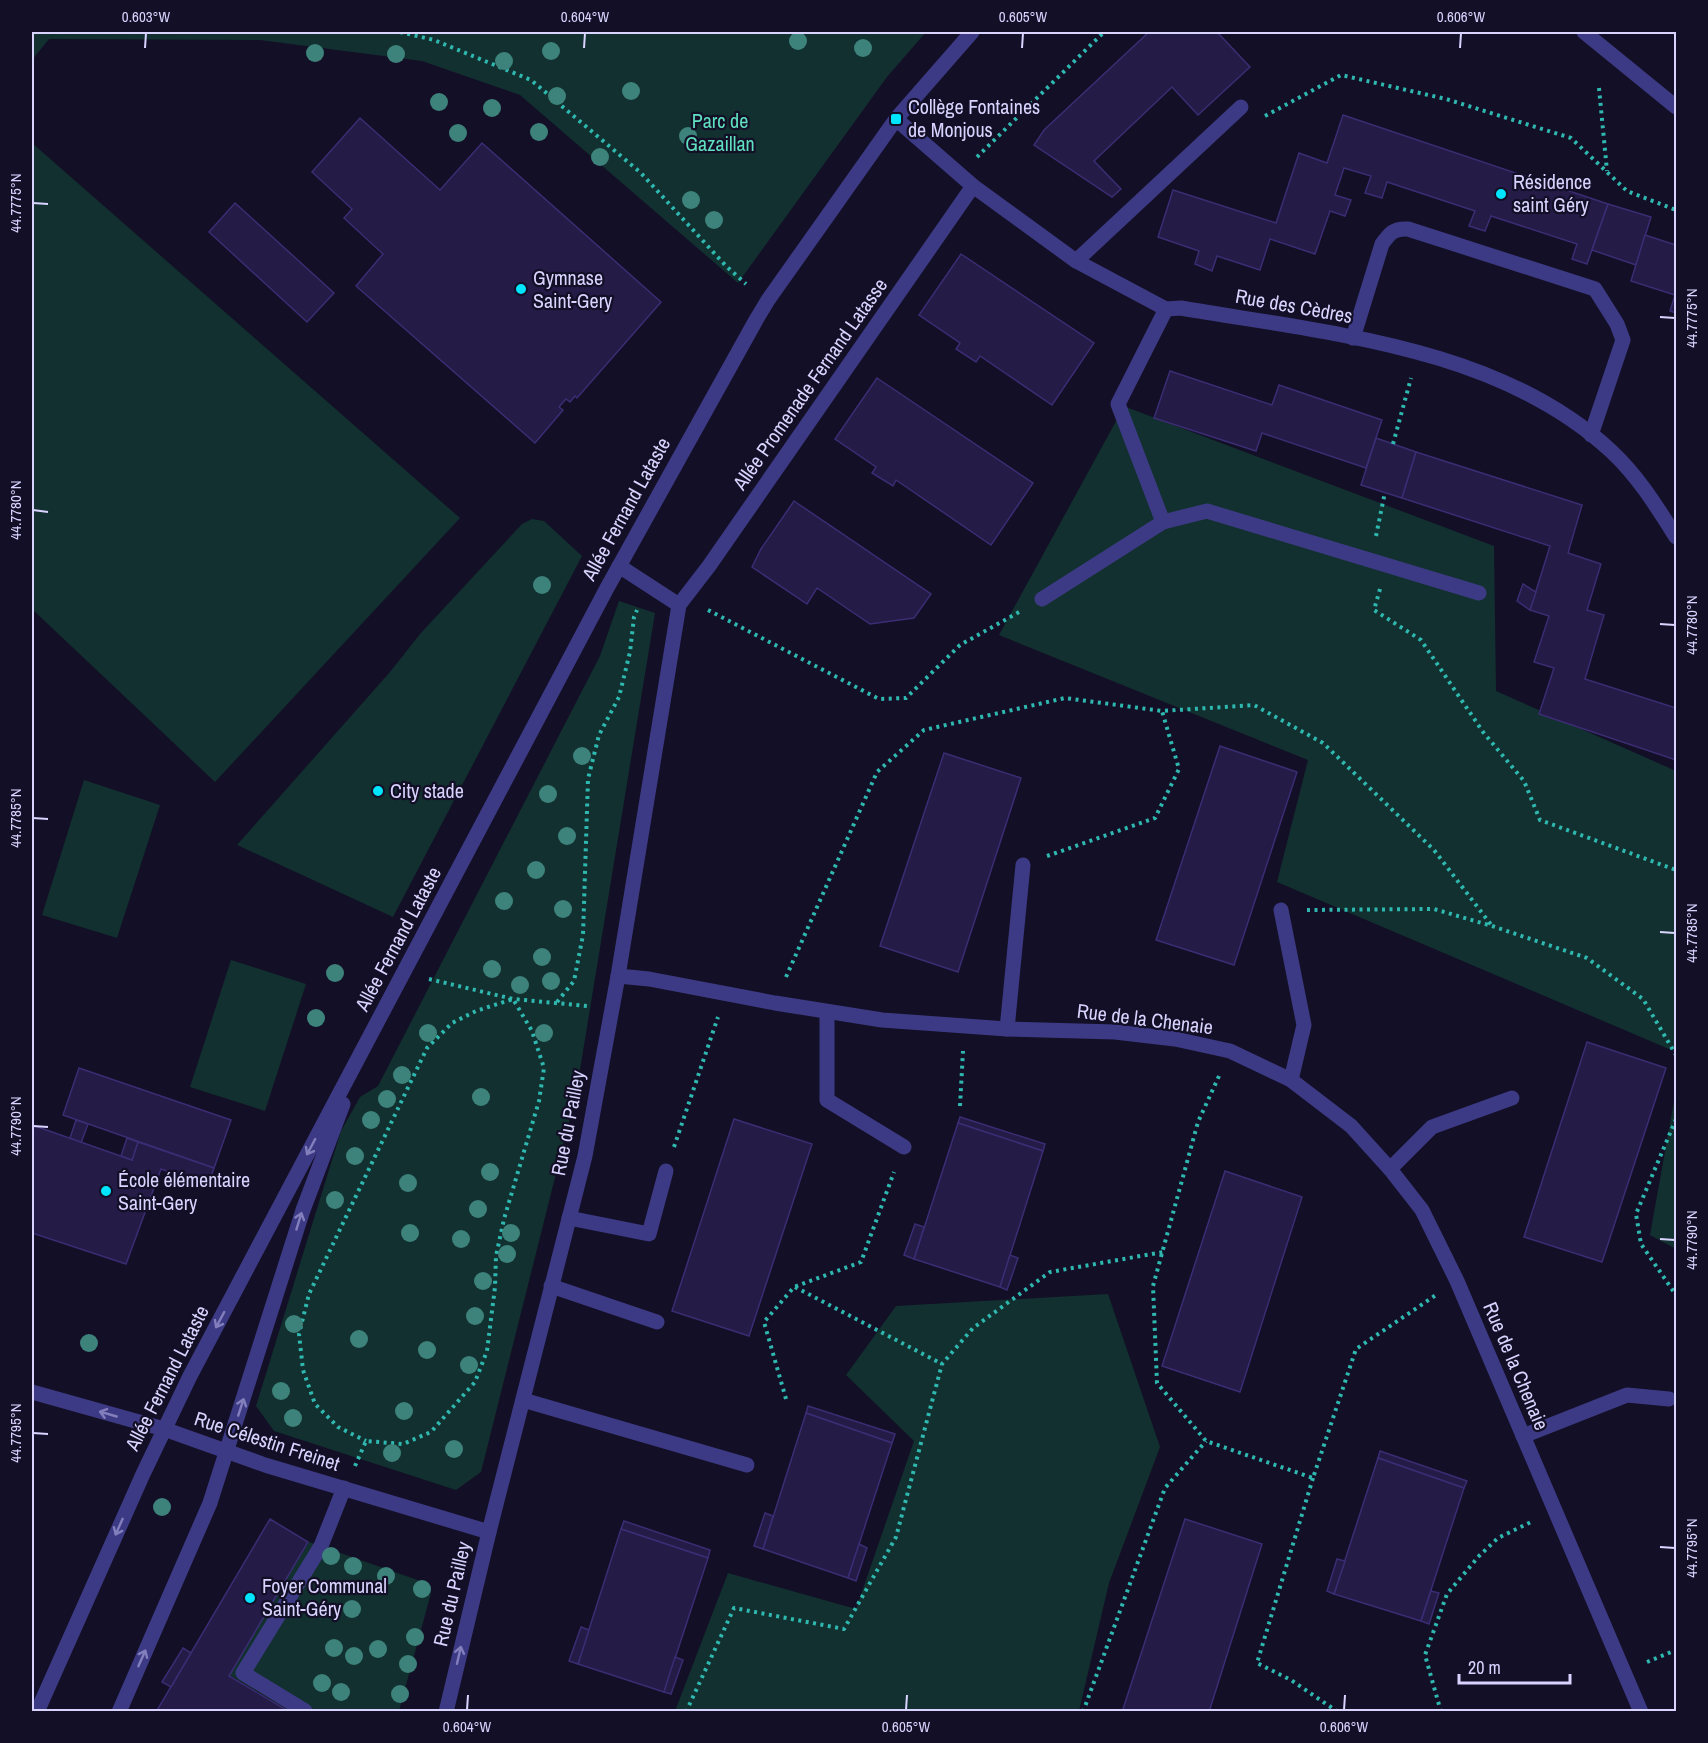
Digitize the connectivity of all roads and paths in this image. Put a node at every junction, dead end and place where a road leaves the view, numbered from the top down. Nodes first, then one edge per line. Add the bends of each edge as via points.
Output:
1 (400, 32) edge
2 (972, 32) edge
3 (1104, 32) edge
4 (1584, 32) edge
5 (1599, 88) dead end
6 (1241, 107) dead end
7 (1677, 108) edge
8 (896, 119) junction
9 (1220, 127) junction
10 (1607, 172) junction
11 (960, 175) junction
12 (973, 186) junction
13 (1677, 210) edge
14 (1076, 261) junction
15 (768, 300) junction
16 (1166, 309) junction
17 (1353, 338) junction
18 (1418, 352) junction
19 (1591, 435) junction
20 (1393, 444) dead end
21 (1385, 492) dead end
22 (1163, 522) junction
23 (1677, 537) edge
24 (1371, 560) junction
25 (1387, 565) junction
26 (619, 566) junction
27 (647, 584) junction
28 (1479, 593) dead end
29 (1042, 599) joint
30 (679, 606) junction
31 (1162, 711) junction
32 (1023, 864) joint
33 (1677, 870) edge
34 (1281, 910) joint
35 (1492, 926) junction
36 (406, 968) junction
37 (618, 976) junction
38 (726, 994) junction
39 (513, 999) junction
40 (557, 1002) junction
41 (775, 1003) junction
42 (611, 1010) junction
43 (827, 1012) junction
44 (964, 1026) junction
45 (1008, 1029) junction
46 (368, 1040) junction
47 (1230, 1051) junction
48 (1677, 1055) edge
49 (1291, 1080) junction
50 (1512, 1098) dead end
51 (960, 1106) dead end
52 (1677, 1119) edge
53 (904, 1147) joint
54 (1390, 1169) junction
55 (666, 1171) joint
56 (569, 1218) junction
57 (1163, 1252) junction
58 (1457, 1281) junction
59 (551, 1286) junction
60 (794, 1287) junction
61 (1677, 1295) edge
62 (657, 1322) dead end
63 (942, 1364) junction
64 (32, 1392) edge
65 (786, 1399) dead end
66 (1669, 1399) dead end
67 (523, 1400) junction
68 (164, 1430) junction
69 (1523, 1436) junction
70 (366, 1441) junction
71 (1206, 1441) junction
72 (226, 1451) junction
73 (747, 1465) dead end
74 (1313, 1478) junction
75 (344, 1488) junction
76 (1554, 1511) junction
77 (489, 1532) junction
78 (305, 1711) edge
79 (37, 1712) edge
80 (119, 1712) edge
81 (446, 1712) edge
82 (686, 1712) edge
83 (1083, 1712) edge
84 (1338, 1712) edge
85 (1441, 1712) edge
86 (1641, 1712) edge

1 - 15 path via 434,40 531,80 641,173 738,277
2 - 8 street, Allée Fernand Lataste
3 - 11 path
4 - 7 street
5 - 10 path
6 - 9 street
8 - 11 street, Rue des Cèdres
8 - 15 street, Allée Fernand Lataste
9 - 10 path via 1261,118 1341,75 1446,99 1571,138
9 - 14 street
10 - 13 path via 1627,191
11 - 12 street, Rue des Cèdres
12 - 14 street, Rue des Cèdres
12 - 30 street, Allée Promenade Fernand Latasse
14 - 16 street, Rue des Cèdres
15 - 26 street, Allée Fernand Lataste
16 - 17 street, Rue des Cèdres via 1181,308
16 - 22 street via 1118,404
17 - 18 street, Rue des Cèdres
17 - 19 street via 1382,244 1390,232 1399,228 1595,289 1623,340
18 - 19 street, Rue des Cèdres via 1536,397
18 - 20 path
19 - 23 street, Rue des Cèdres via 1644,487
21 - 24 path
22 - 24 street via 1207,511
22 - 29 street
24 - 25 street
25 - 28 street
25 - 33 path via 1374,610 1421,640 1483,732 1524,782 1540,820
26 - 27 street
26 - 36 street, Allée Fernand Lataste
27 - 30 street
27 - 40 path via 634,617 619,697 599,735 588,779 583,935 574,981
29 - 30 path via 960,645 906,698 879,699 705,609
30 - 37 street, Rue du Pailley
31 - 32 path via 1179,769 1155,818
31 - 35 path via 1254,705 1323,743 1434,850
31 - 41 path via 1065,698 924,730 877,772
32 - 45 street
34 - 35 path via 1434,909
34 - 49 street via 1304,1025
35 - 48 path via 1587,958 1643,999
36 - 39 path via 423,977
36 - 46 street, Allée Fernand Lataste
37 - 38 street, Rue de la Chenaie
37 - 42 street, Rue du Pailley
38 - 41 street, Rue de la Chenaie
38 - 55 path
39 - 40 path
39 - 70 path via 532,1031 544,1068 539,1101 496,1256 487,1351 475,1382 431,1432 403,1444
39 - 70 path via 452,1023 427,1048 309,1294 299,1334 303,1370 315,1404 338,1427
40 - 42 path
41 - 43 street, Rue de la Chenaie
42 - 56 street, Rue du Pailley via 585,1156
43 - 44 street, Rue de la Chenaie
43 - 53 street via 827,1100
44 - 45 street, Rue de la Chenaie
44 - 51 path
45 - 47 street, Rue de la Chenaie via 1115,1032
46 -> 68 street, Allée Fernand Lataste
72 -> 46 street, Allée Fernand Lataste via 303,1210
47 - 49 street, Rue de la Chenaie
47 - 57 path via 1198,1122
49 - 54 street, Rue de la Chenaie via 1351,1125
50 - 54 street via 1432,1128
52 - 61 path via 1636,1214 1641,1244
53 - 60 path via 861,1262
54 - 58 street, Rue de la Chenaie via 1422,1210
55 - 56 street via 649,1234
56 - 59 street, Rue du Pailley
57 - 63 path via 1050,1272 973,1328
57 - 71 path via 1153,1286 1157,1383
58 - 69 street, Rue de la Chenaie
58 - 74 path via 1356,1348
59 - 62 street
59 - 67 street, Rue du Pailley
60 - 63 path
60 - 65 path via 764,1322
63 - 82 path via 896,1537 844,1629 734,1608
68 -> 64 street, Rue Célestin Freinet
66 - 69 street via 1627,1395
67 - 73 street
67 - 77 street, Rue du Pailley
68 - 72 street, Rue Célestin Freinet
68 -> 79 street, Allée Fernand Lataste
69 - 76 street, Rue de la Chenaie
70 - 75 path
71 - 74 path
71 - 83 path via 1165,1488
72 - 75 street, Rue Célestin Freinet
80 -> 72 street, Allée Fernand Lataste via 210,1503
74 - 84 path via 1257,1663 1291,1680
75 - 77 street, Rue Célestin Freinet
75 - 78 street via 321,1546 243,1673
76 - 85 path via 1498,1538 1447,1594 1425,1655
76 - 86 street, Rue de la Chenaie
81 -> 77 street, Rue du Pailley

